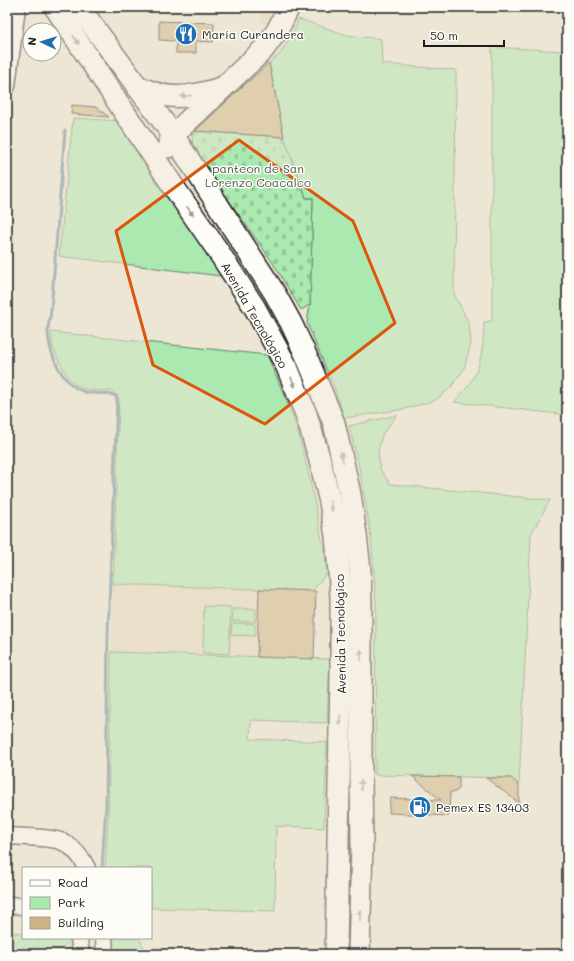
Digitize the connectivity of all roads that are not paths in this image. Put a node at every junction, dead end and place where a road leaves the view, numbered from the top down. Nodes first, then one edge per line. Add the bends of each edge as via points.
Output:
1 (17, 7) edge
2 (55, 7) edge
3 (79, 7) edge
4 (288, 7) edge
5 (7, 86) edge
6 (137, 87) junction
7 (224, 87) junction
8 (122, 109) junction
9 (173, 135) junction
10 (173, 186) junction
11 (7, 836) edge
12 (86, 867) edge
13 (7, 905) edge
14 (22, 906) edge
15 (79, 939) edge
16 (104, 939) edge
17 (81, 954) edge
18 (105, 954) edge
19 (336, 954) edge
20 (359, 954) edge

1 - 5 street
2 -> 8 main road, Avenida Tecnológico
3 - 6 main road, Avenida Tecnológico
4 - 7 main road via 277,31 264,50
7 -> 6 main road via 198,94 172,96
6 - 9 main road, Avenida Tecnológico
7 - 9 main road
8 - 9 main road via 143,125
8 - 10 main road, Avenida Tecnológico
9 - 10 main road via 168,144 167,158
20 -> 9 main road, Avenida Tecnológico via 362,844 362,604 350,494 334,423 288,317
10 -> 19 main road, Avenida Tecnológico via 255,308 286,367 306,414 330,502 336,536 341,597
11 - 12 street via 64,842 74,849
13 - 14 street
15 - 17 street
16 - 18 street

